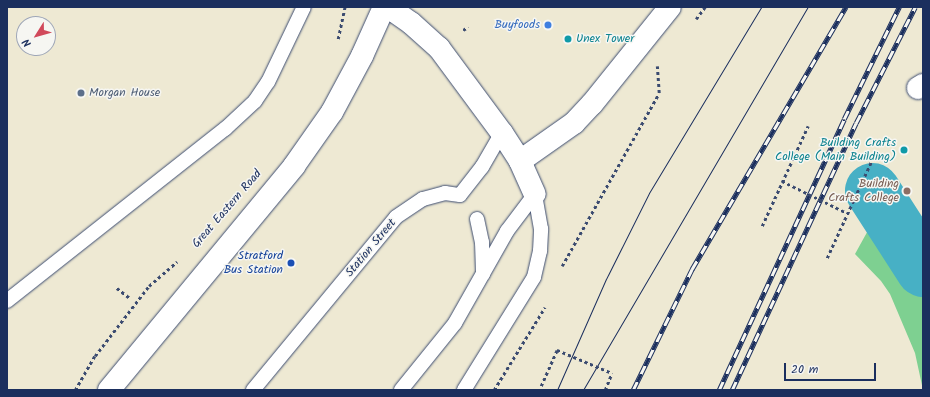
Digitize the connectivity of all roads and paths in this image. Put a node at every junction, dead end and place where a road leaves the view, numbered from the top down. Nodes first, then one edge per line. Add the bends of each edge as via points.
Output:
1 (304, 7) edge
2 (346, 7) edge
3 (384, 7) edge
4 (388, 7) edge
5 (670, 7) edge
6 (705, 7) edge
7 (692, 24) dead end
8 (468, 27) dead end
9 (463, 30) dead end
10 (337, 41) dead end
11 (662, 59) dead end
12 (808, 126) dead end
13 (502, 133) junction
14 (872, 160) dead end
15 (520, 161) junction
16 (782, 181) junction
17 (535, 194) junction
18 (847, 213) junction
19 (477, 219) dead end
20 (762, 226) dead end
21 (827, 258) dead end
22 (180, 260) dead end
23 (561, 268) dead end
24 (483, 275) junction
25 (117, 288) dead end
26 (130, 298) dead end
27 (7, 301) edge
28 (546, 305) dead end
29 (541, 386) dead end
30 (75, 390) edge
31 (109, 390) edge
32 (253, 390) edge
33 (401, 390) edge
34 (464, 390) edge
35 (494, 390) edge
36 (605, 390) edge

1 - 27 lane via 268,82 255,101 225,129
2 - 10 path
3 - 31 main road, Great Eastern Road via 362,56 332,112 294,166
4 - 13 main road via 439,48
5 - 15 main road via 579,119
6 - 7 path
8 - 9 path
11 - 23 path via 657,65 659,92
12 - 16 path
13 - 15 main road
13 - 32 lane, Station Street via 482,166 460,194 445,192 423,199 396,217
14 - 18 path
15 - 17 main road
16 - 18 path, bridge
16 - 20 path
17 - 24 lane via 507,231
17 - 34 lane via 541,229 540,251 534,277
18 - 21 path
19 - 24 lane via 482,242
22 - 30 path via 149,286 95,356
24 - 33 lane via 455,323
25 - 26 path
28 - 35 path
29 - 36 path, bridge via 557,350 612,374

